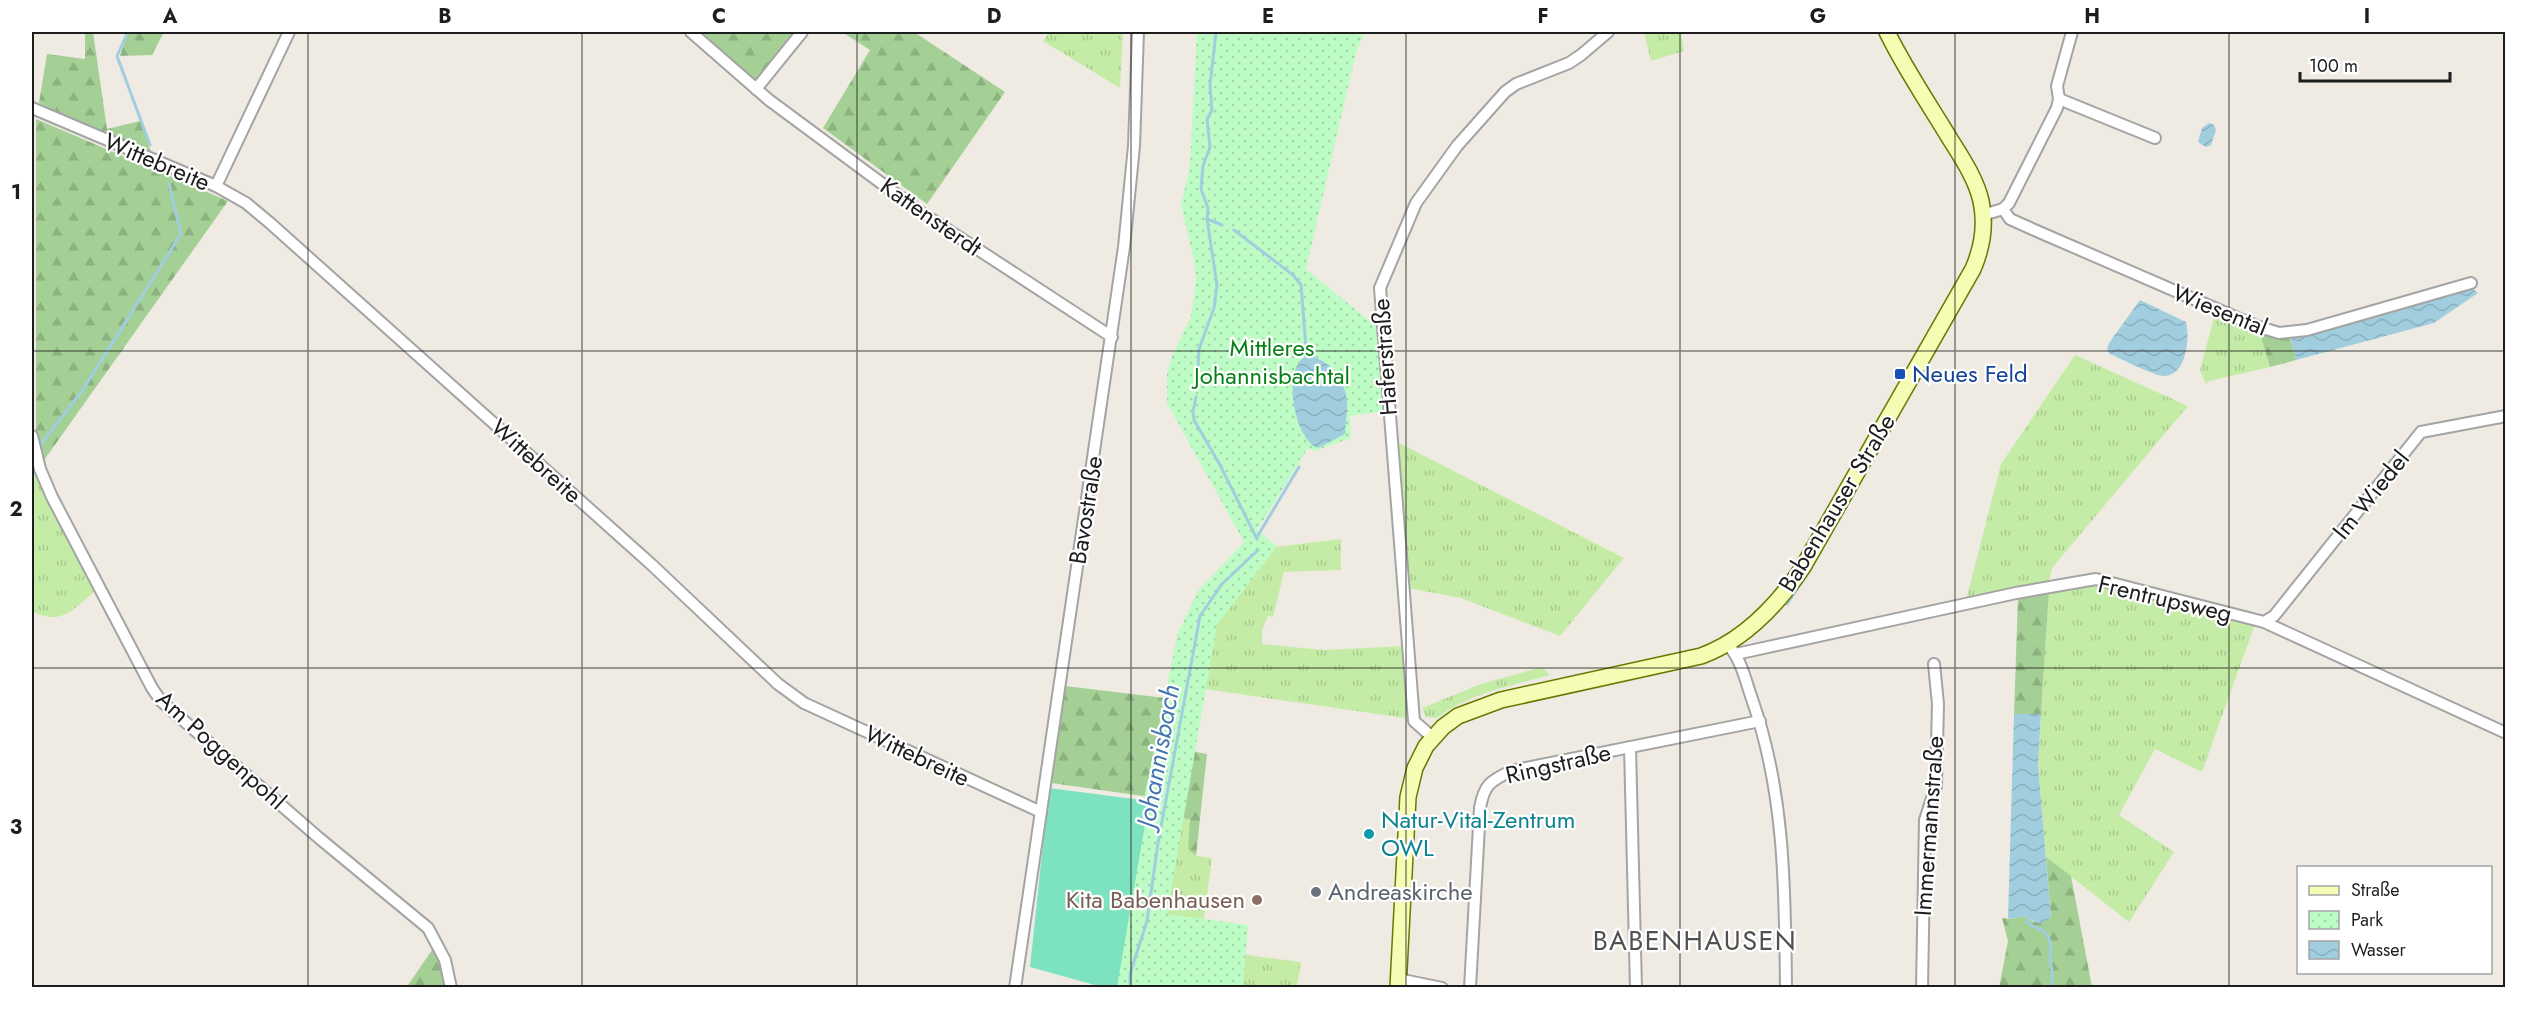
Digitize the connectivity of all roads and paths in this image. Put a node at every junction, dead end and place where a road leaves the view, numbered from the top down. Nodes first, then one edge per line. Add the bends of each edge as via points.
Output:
1 (289, 32) edge
2 (692, 32) edge
3 (802, 32) edge
4 (1138, 32) edge
5 (1608, 32) edge
6 (1887, 32) edge
7 (2072, 32) edge
8 (756, 89) junction
9 (2059, 99) junction
10 (32, 108) edge
11 (2155, 138) dead end
12 (216, 186) junction
13 (2003, 209) junction
14 (1983, 214) junction
15 (2472, 284) dead end
16 (1112, 337) junction
17 (2505, 416) edge
18 (32, 435) edge
19 (2264, 622) junction
20 (1732, 648) junction
21 (1934, 664) dead end
22 (1760, 721) junction
23 (2505, 733) edge
24 (1432, 737) junction
25 (1630, 747) junction
26 (1041, 812) junction
27 (1398, 983) edge
28 (451, 987) edge
29 (1015, 987) edge
30 (1442, 987) edge
31 (1470, 987) edge
32 (1636, 987) edge
33 (1786, 987) edge
34 (1922, 987) edge

1 - 12 street
2 - 8 street, Kattensterdt
3 - 8 street
4 - 16 street, Bavostraße via 1130,196
5 - 24 street, Haferstraße via 1569,63 1505,92 1457,146 1416,202 1380,288 1414,721
6 - 14 main road, Babenhauser Straße via 1971,176
7 - 9 street via 2057,86
8 - 16 street, Kattensterdt via 919,211
9 - 11 street
9 - 13 street
10 - 12 street, Wittebreite
12 - 26 street, Wittebreite via 270,223 660,572 778,684 804,703
13 - 14 street
13 - 15 street, Wiesental via 2010,219 2279,333 2307,330
14 - 20 main road, Babenhauser Straße via 1981,245 1973,269 1803,567 1775,604
16 - 26 street, Bavostraße
17 - 19 street, Im Wiedel via 2421,432 2274,616
18 - 28 street, Am Poggenpohl via 35,455 52,497 161,701 428,928 445,960
19 - 20 street, Frentrupsweg via 2096,579
19 - 23 street, Frentrupsweg
20 - 22 street
20 - 24 main road, Babenhauser Straße via 1493,702 1458,716
21 - 34 street, Immermannstraße via 1938,704 1936,786 1925,820
22 - 25 street, Ringstraße
22 - 33 street via 1771,759 1783,842
24 - 27 main road, Babenhauser Straße via 1419,758 1408,797
25 - 31 street, Ringstraße via 1511,771 1489,783 1480,808
25 - 32 street
26 - 29 street, Bavostraße
27 - 30 street

